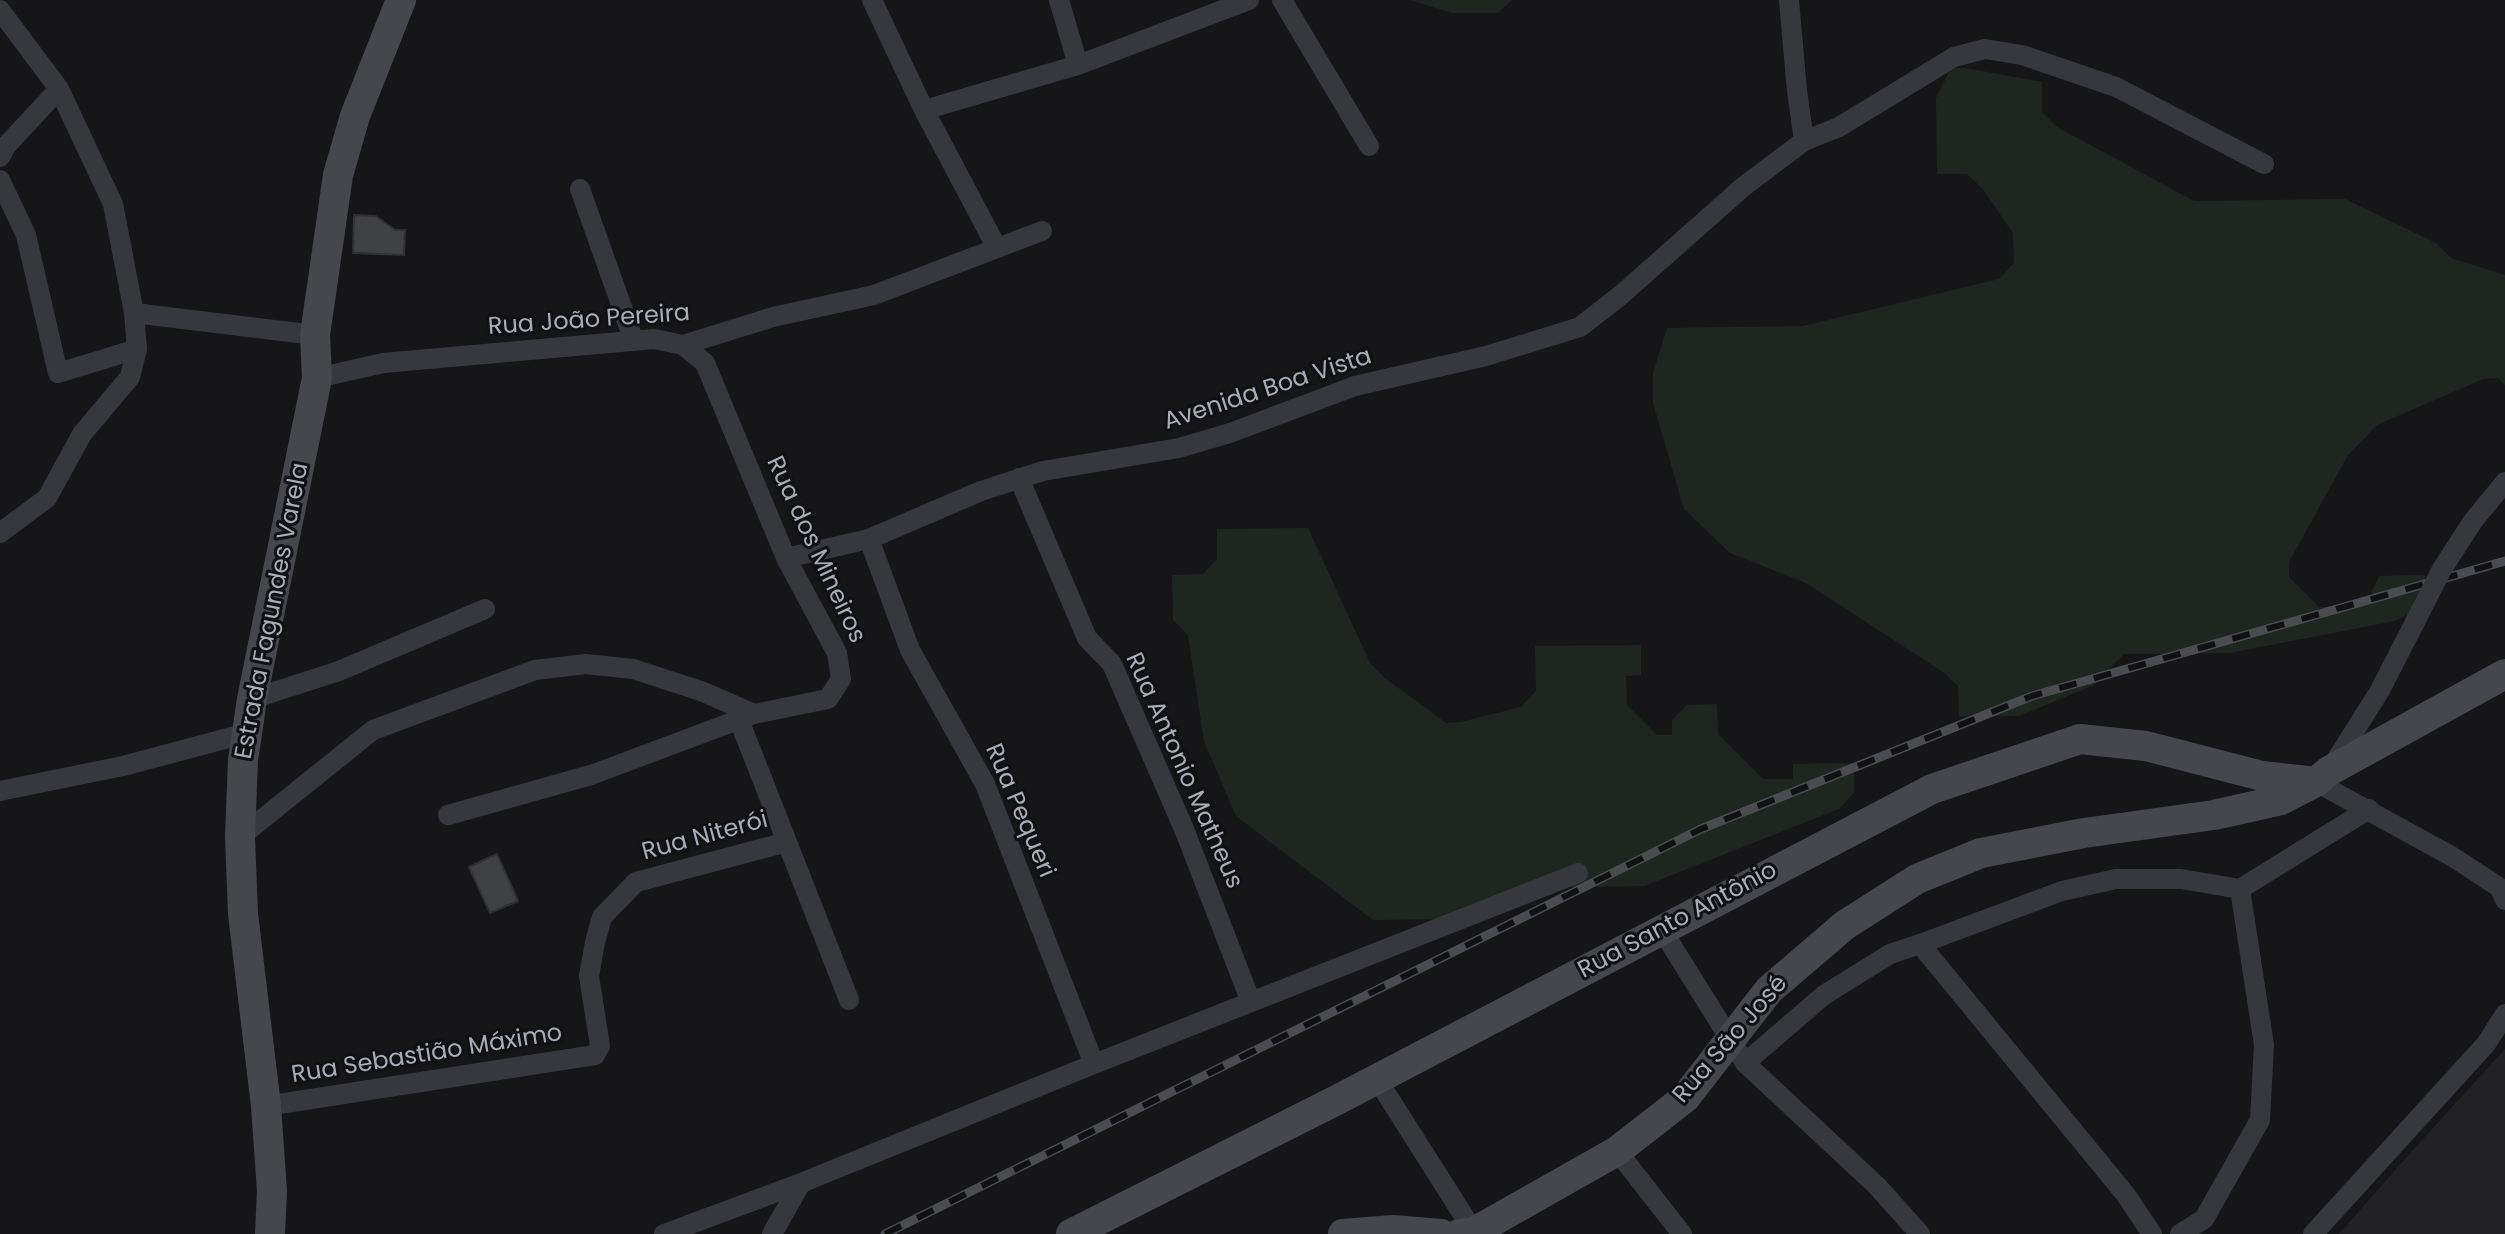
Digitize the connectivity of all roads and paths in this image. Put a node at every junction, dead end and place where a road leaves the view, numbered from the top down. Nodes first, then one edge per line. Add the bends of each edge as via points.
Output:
1 (401, 0) edge
2 (872, 0) edge
3 (1059, 0) edge
4 (1249, 0) edge
5 (1282, 0) edge
6 (1789, 0) edge
7 (0, 10) edge
8 (1078, 65) junction
9 (59, 89) junction
10 (924, 110) junction
11 (1804, 141) junction
12 (1369, 146) dead end
13 (0, 157) edge
14 (2264, 164) dead end
15 (0, 180) edge
16 (580, 189) dead end
17 (1042, 231) dead end
18 (997, 248) junction
19 (134, 313) junction
20 (315, 335) junction
21 (634, 341) junction
22 (683, 345) junction
23 (137, 349) junction
24 (317, 378) junction
25 (1019, 478) junction
26 (2505, 482) edge
27 (0, 533) edge
28 (869, 539) junction
29 (786, 558) junction
30 (485, 609) dead end
31 (2505, 674) edge
32 (252, 699) junction
33 (747, 717) junction
34 (247, 733) junction
35 (2323, 777) junction
36 (0, 791) edge
37 (2369, 809) junction
38 (448, 815) dead end
39 (240, 837) junction
40 (787, 842) junction
41 (1578, 873) dead end
42 (2240, 889) junction
43 (2505, 900) edge
44 (1662, 930) junction
45 (1920, 944) junction
46 (849, 1000) dead end
47 (1251, 1002) junction
48 (2505, 1014) edge
49 (1738, 1050) junction
50 (595, 1055) joint
51 (1094, 1064) junction
52 (1377, 1079) junction
53 (266, 1106) junction
54 (1617, 1151) junction
55 (801, 1183) junction
56 (1467, 1233) edge
57 (270, 1234) edge
58 (664, 1234) edge
59 (772, 1234) edge
60 (1071, 1234) edge
61 (1343, 1234) edge
62 (1441, 1234) edge
63 (1682, 1234) edge
64 (1920, 1234) edge
65 (2152, 1234) edge
66 (2180, 1234) edge
67 (2313, 1234) edge

1 - 20 main road, Estrada Fagundes Varela via 338,175
2 - 10 street
3 - 8 street
4 - 8 street
5 - 12 street
6 - 11 street
7 - 9 street
8 - 10 street
9 - 13 street
9 - 19 street via 113,204
10 - 18 street
11 - 14 street, Avenida Boa Vista via 1839,127 1954,57 1985,49 2022,55 2116,87
11 - 25 street, Avenida Boa Vista via 1580,327 1486,356 1355,386 1179,448
15 - 23 street via 26,235 58,373
16 - 21 street
17 - 18 street, Rua João Pereira
18 - 22 street, Rua João Pereira via 874,295 773,317
19 - 20 street
19 - 23 street
20 - 24 main road, Estrada Fagundes Varela
21 - 22 street, Rua João Pereira
21 - 24 street, Rua João Pereira via 383,363
22 - 29 street, Rua dos Mineiros via 705,363
23 - 27 street via 130,377 82,434 47,498
24 - 32 main road, Estrada Fagundes Varela
25 - 28 street, Avenida Boa Vista
25 - 47 street, Rua Antonio Matheus via 1087,638 1112,664
26 - 35 street, bridge via 2442,569 2379,692
28 - 29 street, Avenida Boa Vista
28 - 51 street, Rua Pequeri via 910,650 985,784
29 - 33 street, Rua dos Mineiros via 837,653 841,679 828,699
30 - 32 street via 339,671
31 - 35 main road, Rua São José
32 - 34 main road, Estrada Fagundes Varela
33 - 38 street, Rua dos Mineiros via 591,775
33 - 39 street via 701,691 633,669 586,664 535,670 373,730
33 - 40 street, Rua Niterói
34 - 36 street
34 - 39 main road, Estrada Fagundes Varela
35 - 37 street
35 - 44 main road, Rua Santo Antônio via 2262,776 2146,746 2080,739 1932,789
35 - 49 main road, Rua São José via 2281,800 1981,853 1917,879 1845,925 1769,990
37 - 42 street
37 - 43 street via 2500,888
39 - 53 main road, Estrada Fagundes Varela via 243,914
40 - 46 street, Rua Niterói
40 - 50 street, Rua Niterói via 636,882 602,917 589,976 600,1046
41 - 47 street
42 - 45 street, Rua São José via 2181,879 2116,879 2062,891
42 - 66 street via 2264,1045 2260,1120 2204,1219
44 - 49 street
44 - 52 main road, Rua Santo Antônio
45 - 49 street, Rua São José via 1890,954
45 - 65 street via 2126,1195
47 - 51 street
48 - 67 street via 2486,1044
49 - 54 main road, Rua São José
49 - 64 street
50 - 53 street, Rua Sebastião Máximo
51 - 55 street
52 - 56 street
52 - 60 main road, Rua Santo Antônio
53 - 57 main road, Estrada Fagundes Varela
54 - 56 main road, Rua São José
54 - 63 street
55 - 58 street
55 - 59 street
61 - 62 main road

